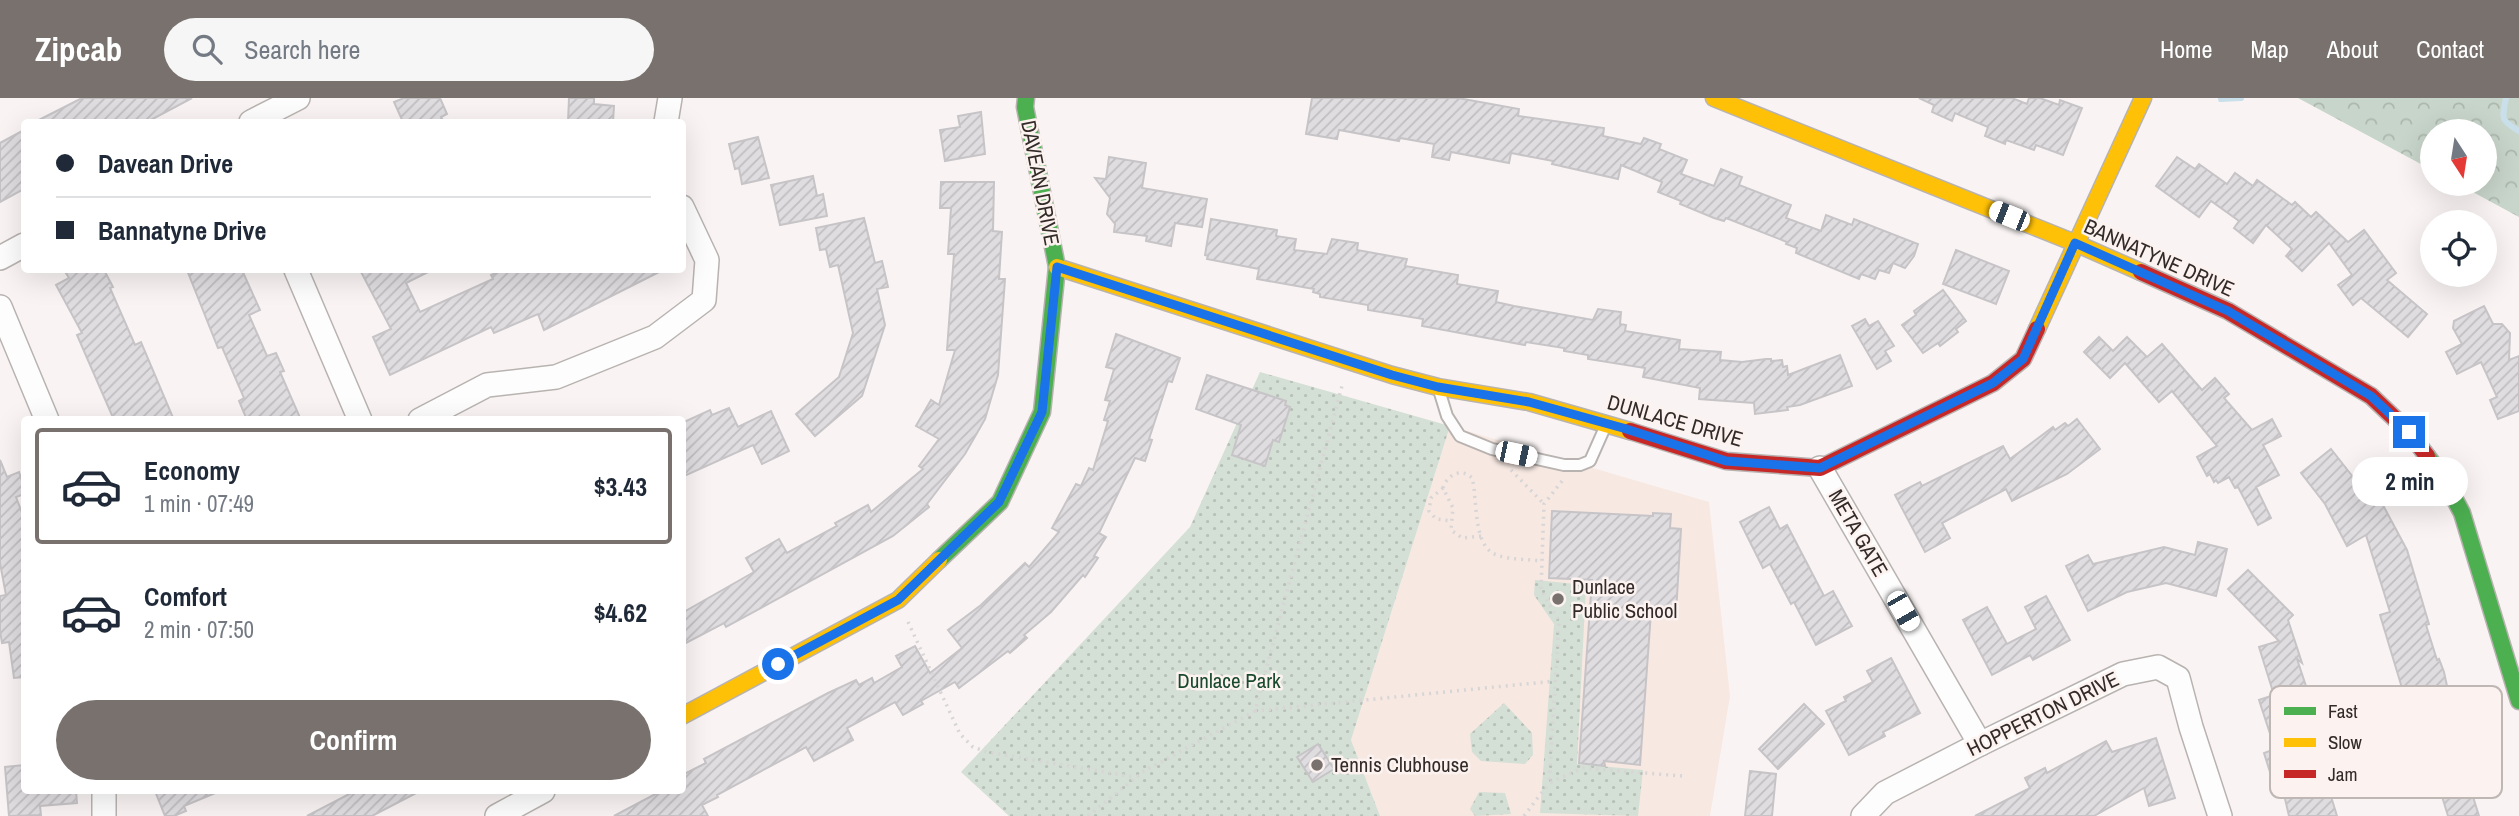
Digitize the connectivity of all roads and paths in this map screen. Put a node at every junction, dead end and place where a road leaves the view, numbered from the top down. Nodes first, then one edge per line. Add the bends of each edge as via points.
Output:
1 (298, 98) edge
2 (670, 98) edge
3 (1026, 98) edge
4 (1714, 98) edge
5 (2143, 98) edge
6 (257, 119) edge
7 (666, 119) edge
8 (686, 215) edge
9 (2075, 243) junction
10 (21, 247) edge
11 (0, 258) edge
12 (1057, 267) junction
13 (297, 273) edge
14 (0, 307) edge
15 (1349, 360) junction
16 (1438, 387) junction
17 (45, 416) edge
18 (358, 416) edge
19 (428, 416) edge
20 (1607, 424) junction
21 (1492, 449) junction
22 (1575, 466) junction
23 (1820, 468) junction
24 (1443, 488) junction
25 (1544, 504) junction
26 (1452, 521) junction
27 (1481, 536) junction
28 (1542, 561) junction
29 (898, 600) junction
30 (1555, 681) junction
31 (2519, 701) edge
32 (1255, 711) junction
33 (686, 714) edge
34 (1980, 744) junction
35 (1682, 776) dead end
36 (1134, 777) junction
37 (1549, 783) junction
38 (104, 794) edge
39 (537, 794) edge
40 (104, 816) edge
41 (497, 816) edge
42 (1088, 816) edge
43 (1524, 816) edge
44 (1863, 816) edge
45 (2220, 816) edge

1 - 6 street
2 - 7 street
3 - 12 street, DAVEAN DRIVE
4 - 9 street, BANNATYNE DRIVE
5 - 9 street
8 - 19 street via 707,260 704,300 655,337 556,377 487,385
9 - 23 street via 2023,359 1993,383
9 - 31 street, BANNATYNE DRIVE via 2228,311 2371,396 2409,432 2444,479 2462,513
10 - 11 street
12 - 15 street, DUNLACE DRIVE
12 - 29 street, DAVEAN DRIVE via 1042,412 999,502
13 - 18 street
14 - 17 street
15 - 16 street, DUNLACE DRIVE
15 - 32 path
16 - 20 street, DUNLACE DRIVE via 1529,402
16 - 21 lane via 1456,431 1466,440
20 - 22 lane via 1591,460
20 - 23 street, DUNLACE DRIVE via 1726,461
21 - 22 lane
21 - 25 path
22 - 25 path
23 - 34 street, META GATE
24 - 26 path via 1453,509
24 - 26 path via 1431,498 1429,511 1436,519
24 - 27 path via 1454,473 1472,478
25 - 28 path
26 - 27 path via 1451,530 1459,538
27 - 28 path via 1489,551 1498,555
28 - 30 path via 1541,590 1559,621
29 - 33 street, DAVEAN DRIVE
29 - 36 path via 968,744 983,751
30 - 32 path
30 - 37 path
32 - 36 path
34 - 44 street, HOPPERTON DRIVE via 1885,793
34 - 45 street, HOPPERTON DRIVE via 2123,674 2158,667 2178,678
35 - 37 path via 1583,768
36 - 42 path
37 - 43 path
38 - 40 street
39 - 41 street

